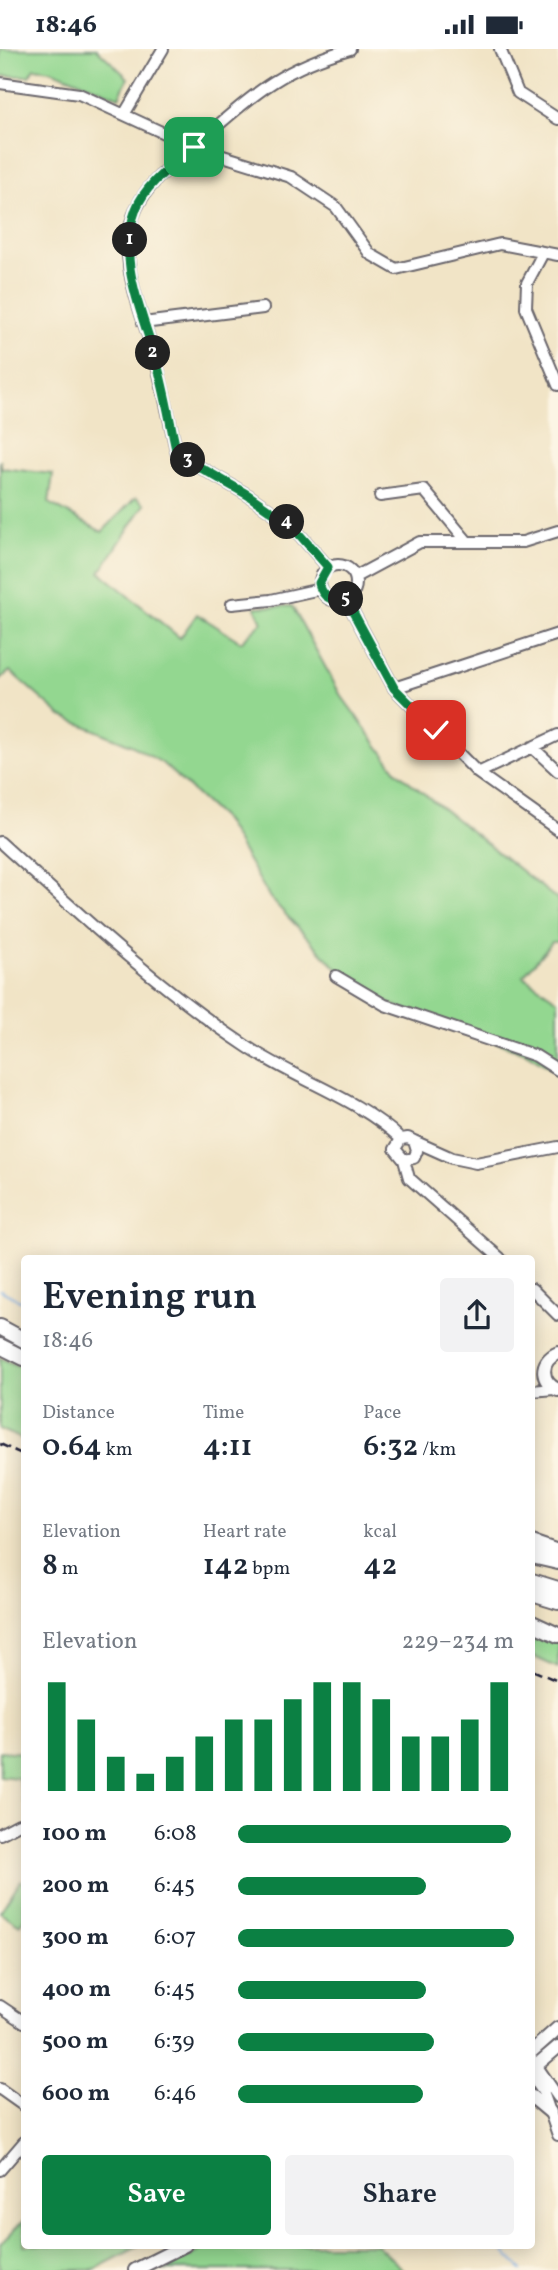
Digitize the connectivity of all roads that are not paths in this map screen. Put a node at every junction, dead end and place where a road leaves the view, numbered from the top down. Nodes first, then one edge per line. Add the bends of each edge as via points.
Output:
1 (163, 49) edge
2 (350, 49) edge
3 (500, 49) edge
4 (0, 83) edge
5 (125, 113) junction
6 (558, 119) edge
7 (194, 147) junction
8 (543, 253) junction
9 (558, 255) edge
10 (263, 308) dead end
11 (143, 323) junction
12 (558, 385) edge
13 (380, 496) dead end
14 (558, 531) edge
15 (466, 540) junction
16 (328, 567) junction
17 (355, 577) junction
18 (320, 589) junction
19 (346, 599) junction
20 (232, 604) dead end
21 (558, 634) edge
22 (394, 688) junction
23 (558, 735) edge
24 (532, 747) junction
25 (558, 771) edge
26 (478, 773) junction
27 (558, 830) edge
28 (0, 842) edge
29 (336, 976) dead end
30 (558, 1070) edge
31 (401, 1139) junction
32 (414, 1141) junction
33 (558, 1147) edge
34 (404, 1160) junction
35 (496, 1255) edge
36 (535, 1292) edge
37 (558, 1315) edge
38 (0, 1327) edge
39 (21, 1338) edge
40 (0, 1346) edge
41 (558, 1353) edge
42 (21, 1356) edge
43 (544, 1370) junction
44 (535, 1381) edge
45 (556, 1389) edge
46 (535, 1391) edge
47 (535, 1544) edge
48 (558, 1552) edge
49 (535, 1557) edge
50 (558, 1562) edge
51 (535, 1582) edge
52 (558, 1589) edge
53 (535, 1595) edge
54 (558, 1602) edge
55 (535, 1624) edge
56 (558, 1635) edge
57 (1, 1818) edge
58 (19, 1824) dead end
59 (4, 1832) edge
60 (0, 2006) edge
61 (21, 2020) edge
62 (558, 2028) edge
63 (558, 2047) edge
64 (535, 2048) edge
65 (535, 2065) edge
66 (535, 2069) edge
67 (535, 2072) edge
68 (0, 2089) edge
69 (558, 2097) edge
70 (535, 2100) edge
71 (21, 2104) edge
72 (550, 2112) junction
73 (558, 2135) edge
74 (21, 2145) edge
75 (1, 2167) edge
76 (178, 2249) edge
77 (149, 2266) edge
78 (135, 2270) edge

1 - 5 street
2 - 7 street via 310,60 253,94
3 - 6 street via 518,93
4 - 5 street via 79,94
5 - 7 street
7 - 8 street via 291,177 336,207 370,254 396,269 500,244
7 - 11 street via 149,186 136,209 129,272
8 - 9 street
8 - 12 street via 527,283 526,308
10 - 11 street
11 - 16 street via 177,454 291,525
13 - 15 street via 424,490
14 - 15 street via 523,542
15 - 17 street via 420,542
16 - 17 street via 344,565
16 - 18 street via 320,577
17 - 19 street via 356,587
18 - 19 street via 334,601
18 - 20 street
19 - 22 street
21 - 22 street
22 - 26 street
23 - 24 street
24 - 25 street
24 - 26 street
26 - 27 street
28 - 31 street via 153,978 246,1047 368,1113
29 - 30 street via 385,1005 536,1056
31 - 32 street
31 - 34 street via 395,1149
32 - 33 street via 476,1163
32 - 34 street via 416,1155
34 - 35 street via 412,1183
36 - 37 street
38 - 39 highway
40 - 42 highway
41 - 43 main road via 548,1359
43 - 44 street
43 - 45 main road via 547,1382
45 - 46 street
47 - 48 highway
49 - 50 highway
51 - 52 highway
53 - 54 highway
55 - 56 highway
57 - 59 street
58 - 59 street
60 - 61 street
62 - 64 main road
63 - 65 main road
66 - 69 street
67 - 72 street
68 - 71 street
70 - 72 main road
72 - 73 street
74 - 75 street
76 - 77 main road
77 - 78 main road

